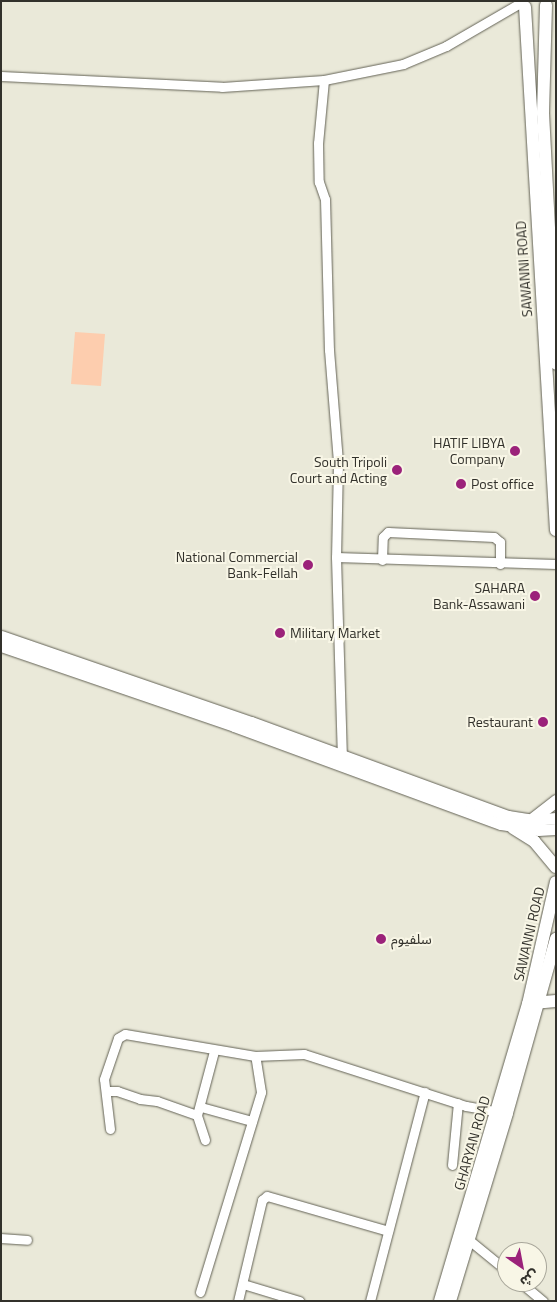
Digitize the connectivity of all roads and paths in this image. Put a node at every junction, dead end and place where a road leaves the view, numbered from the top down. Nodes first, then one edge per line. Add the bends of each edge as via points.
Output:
1 (523, 3) edge
2 (548, 6) edge
3 (1, 76) edge
4 (324, 80) junction
5 (556, 364) edge
6 (552, 421) edge
7 (556, 530) edge
8 (336, 557) junction
9 (382, 560) junction
10 (500, 564) junction
11 (556, 564) edge
12 (1, 636) edge
13 (1, 646) edge
14 (342, 761) junction
15 (556, 801) edge
16 (556, 818) edge
17 (532, 820) junction
18 (513, 828) junction
19 (556, 829) edge
20 (556, 867) edge
21 (556, 882) edge
22 (554, 908) edge
23 (556, 939) edge
24 (556, 993) edge
25 (535, 998) junction
26 (556, 1001) edge
27 (214, 1051) junction
28 (255, 1056) junction
29 (106, 1091) junction
30 (425, 1092) junction
31 (458, 1103) junction
32 (199, 1111) junction
33 (502, 1112) junction
34 (252, 1121) junction
35 (110, 1129) dead end
36 (205, 1140) dead end
37 (452, 1165) dead end
38 (388, 1231) junction
39 (1, 1238) edge
40 (26, 1240) dead end
41 (469, 1240) junction
42 (497, 1263) edge
43 (243, 1284) junction
44 (200, 1292) dead end
45 (532, 1292) edge
46 (238, 1301) edge
47 (299, 1301) edge
48 (370, 1301) edge
49 (440, 1301) edge
50 (450, 1301) edge
51 (543, 1301) edge

1 - 2 highway, SAWANNI ROAD via 536,11
1 - 4 street via 446,46 404,64
1 - 6 highway, SAWANNI ROAD
2 - 5 highway, SAWANNI ROAD via 543,118
3 - 4 street via 222,87
4 - 8 street via 318,143 319,182 325,199 338,463
6 - 7 highway, SAWANNI ROAD
8 - 9 street
8 - 14 street
9 - 10 street
9 - 10 street via 383,537 388,532 494,537 500,542
10 - 11 street
12 - 14 main road
13 - 14 main road
14 - 17 main road via 508,816
14 - 18 main road
15 - 17 highway
16 - 17 main road
18 - 19 main road
18 - 20 highway via 534,841
21 - 22 highway, SAWANNI ROAD
22 - 25 highway, SAWANNI ROAD
23 - 25 highway, SAWANNI ROAD
24 - 25 highway
25 - 26 highway
25 - 33 highway, GHARYAN ROAD
27 - 28 street
27 - 29 street via 121,1035 104,1079
27 - 32 street
28 - 30 street via 304,1054
28 - 34 street via 261,1092
29 - 32 street
29 - 35 street
30 - 31 street
30 - 38 street
31 - 33 street
31 - 37 street
32 - 34 street
32 - 36 street
33 - 41 highway, GHARYAN ROAD
33 - 49 highway, GHARYAN ROAD
34 - 44 street
38 - 43 street via 267,1196 262,1200
38 - 48 street
39 - 40 street
41 - 42 street
41 - 50 highway, GHARYAN ROAD
43 - 46 street
43 - 47 street
45 - 51 street

